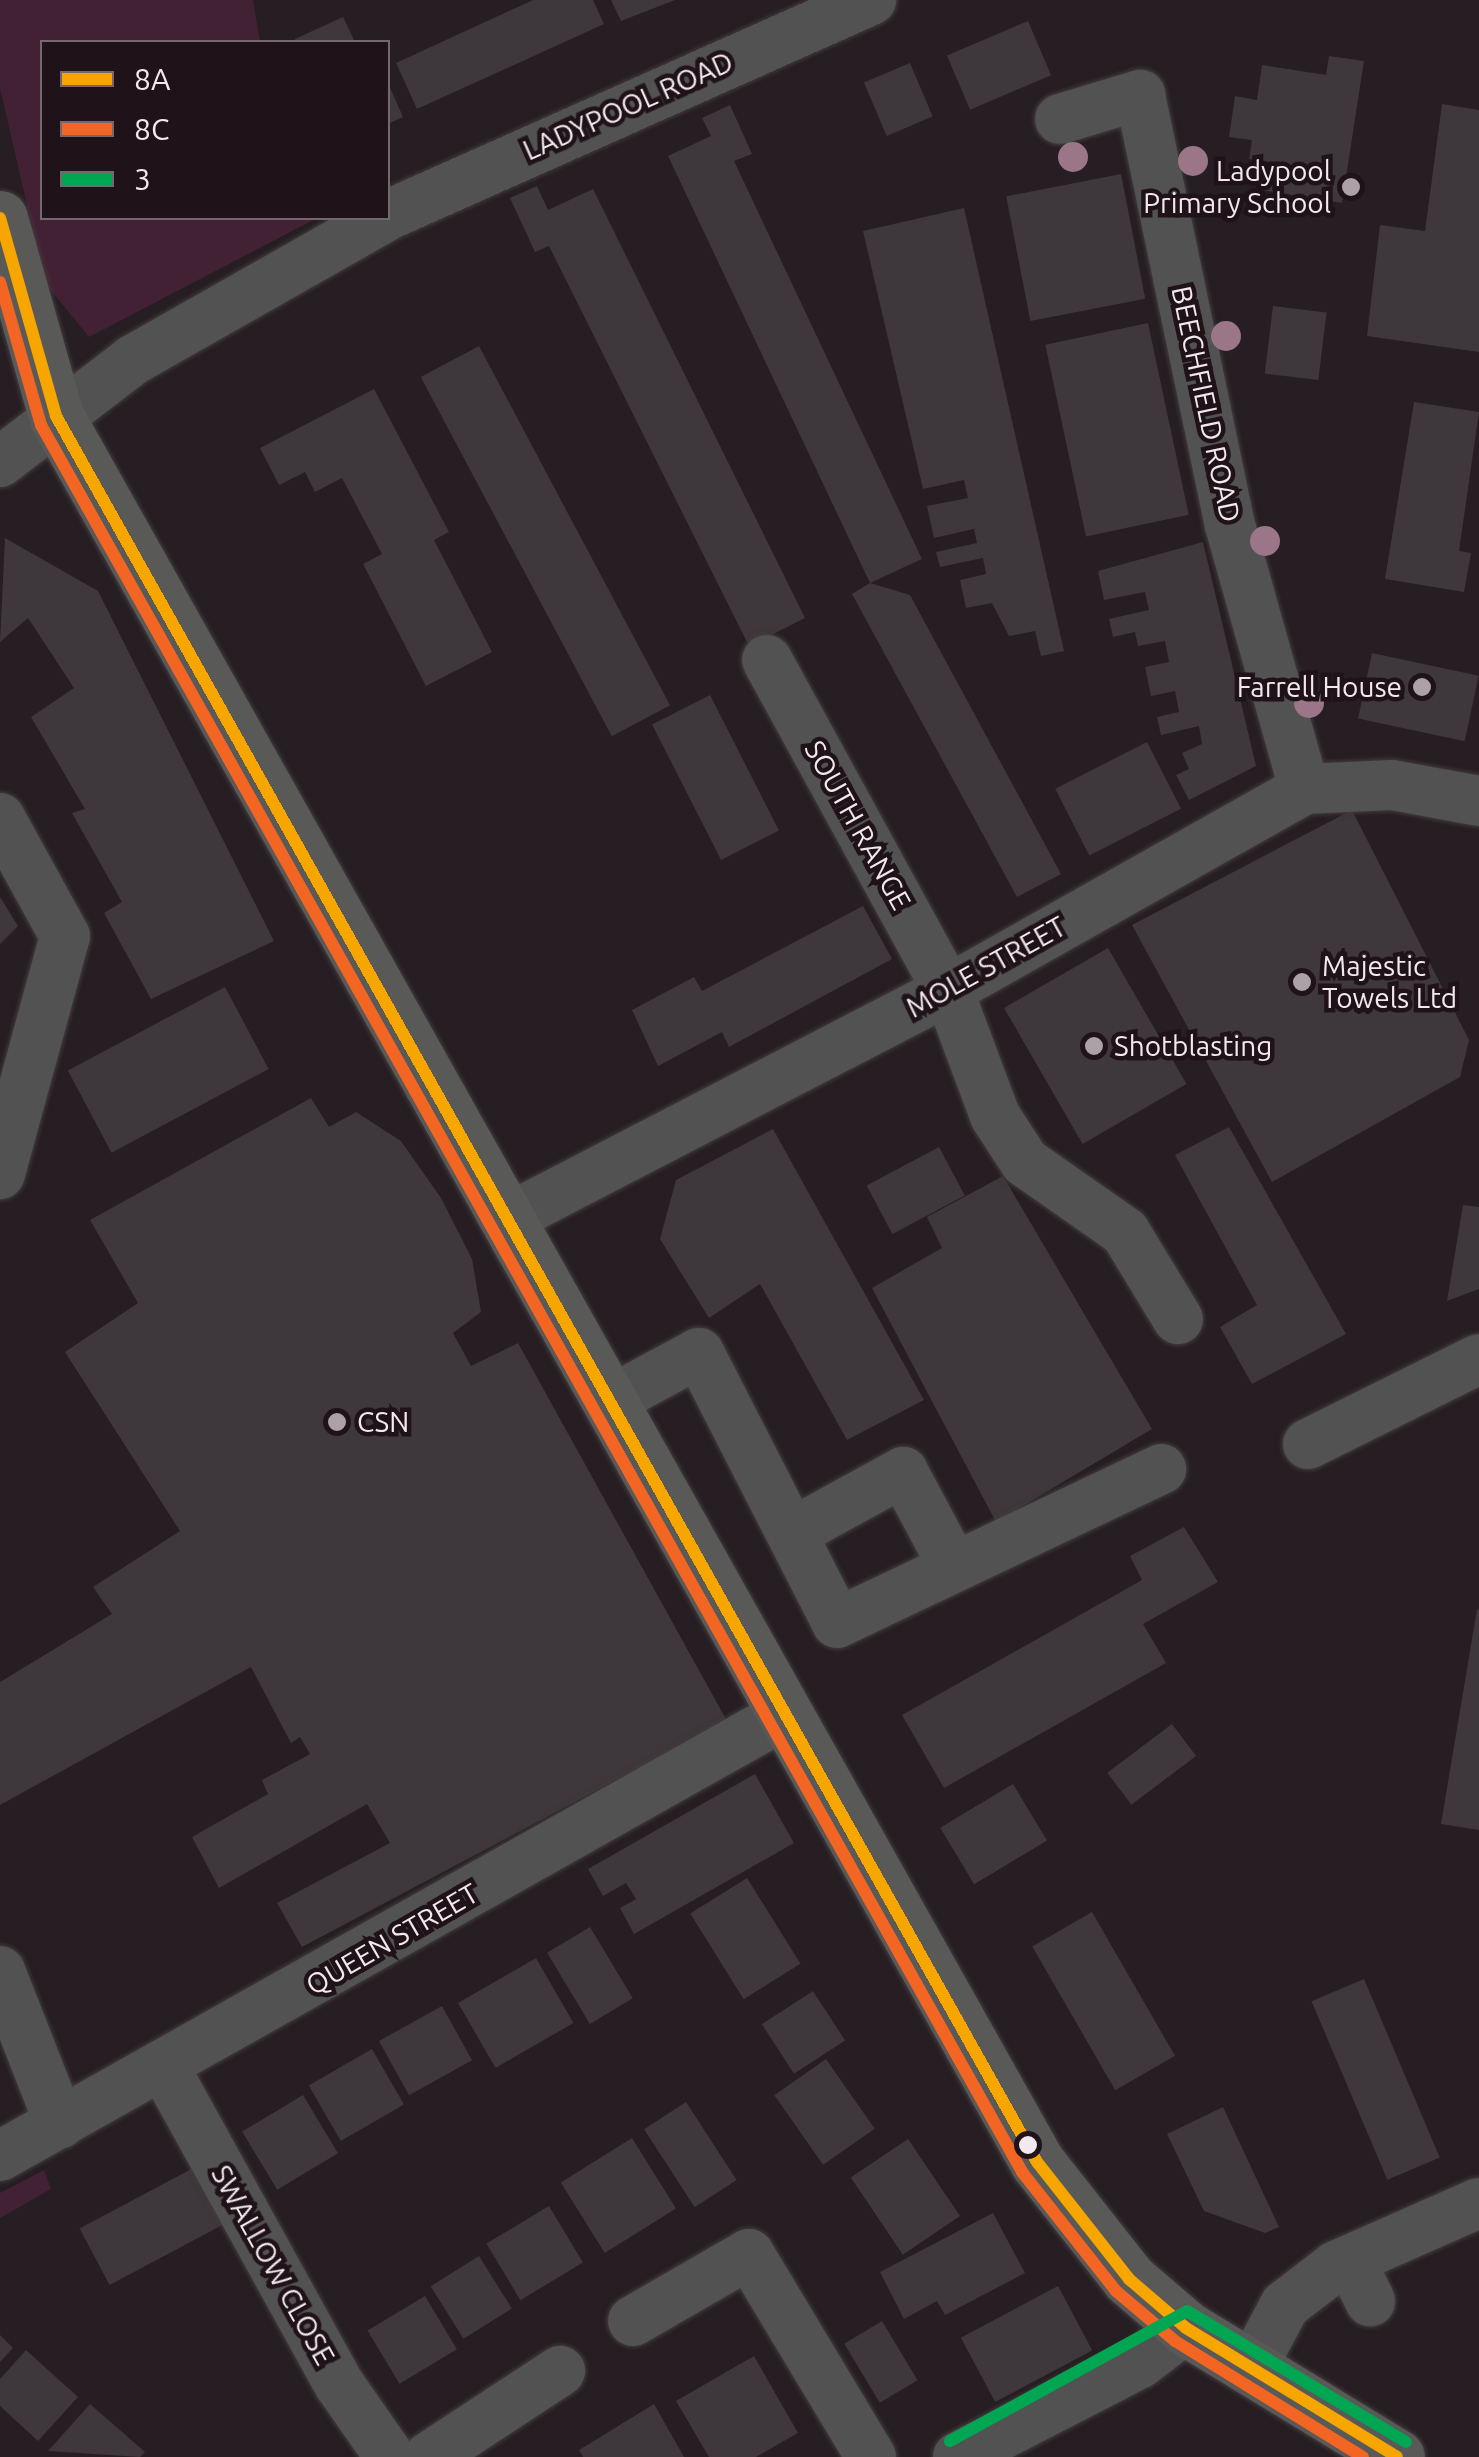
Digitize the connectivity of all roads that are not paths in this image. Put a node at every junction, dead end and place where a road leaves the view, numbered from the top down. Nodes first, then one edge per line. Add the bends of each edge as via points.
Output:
1 (871, 0) edge
2 (1060, 119) dead end
3 (390, 214) edge
4 (0, 218) edge
5 (378, 220) edge
6 (56, 416) junction
7 (0, 462) edge
8 (768, 660) dead end
9 (1304, 790) junction
10 (1479, 801) edge
11 (0, 818) edge
12 (948, 990) junction
13 (0, 1174) edge
14 (507, 1219) junction
15 (1178, 1319) dead end
16 (1479, 1359) edge
17 (608, 1402) junction
18 (1308, 1444) dead end
19 (1161, 1469) dead end
20 (792, 1533) junction
21 (951, 1562) junction
22 (782, 1716) junction
23 (0, 1970) edge
24 (165, 2069) junction
25 (60, 2124) junction
26 (0, 2156) edge
27 (1479, 2204) edge
28 (633, 2321) dead end
29 (1186, 2328) junction
30 (1252, 2369) junction
31 (560, 2371) dead end
32 (1384, 2448) edge
33 (390, 2457) edge
34 (430, 2457) edge
35 (870, 2457) edge
36 (958, 2457) edge

1 - 3 street, LADYPOOL ROAD
2 - 9 street, BEECHFIELD ROAD via 1140,95 1230,525
4 - 6 highway
5 - 6 street, LADYPOOL ROAD via 190,324
6 - 7 street, LADYPOOL ROAD
6 - 14 highway
8 - 12 street, SOUTH RANGE
9 - 10 street, MOLE STREET via 1392,785
9 - 12 street, MOLE STREET
11 - 13 street via 65,936
12 - 14 street, MOLE STREET
12 - 15 street, SOUTH RANGE via 964,1048 1025,1162 1125,1232
14 - 17 highway
16 - 18 street
17 - 20 street via 700,1352
17 - 22 highway
19 - 21 street via 1028,1539
20 - 21 street via 903,1472
20 - 21 street via 837,1623
22 - 24 street, QUEEN STREET
22 - 29 highway via 1037,2162 1129,2279
23 - 25 street
24 - 25 street, QUEEN STREET
24 - 33 street, SWALLOW CLOSE
25 - 26 street, QUEEN STREET
27 - 30 street via 1360,2281 1286,2305
28 - 35 street via 749,2254
29 - 30 highway
29 - 36 street via 1140,2362
30 - 32 highway
31 - 34 street

